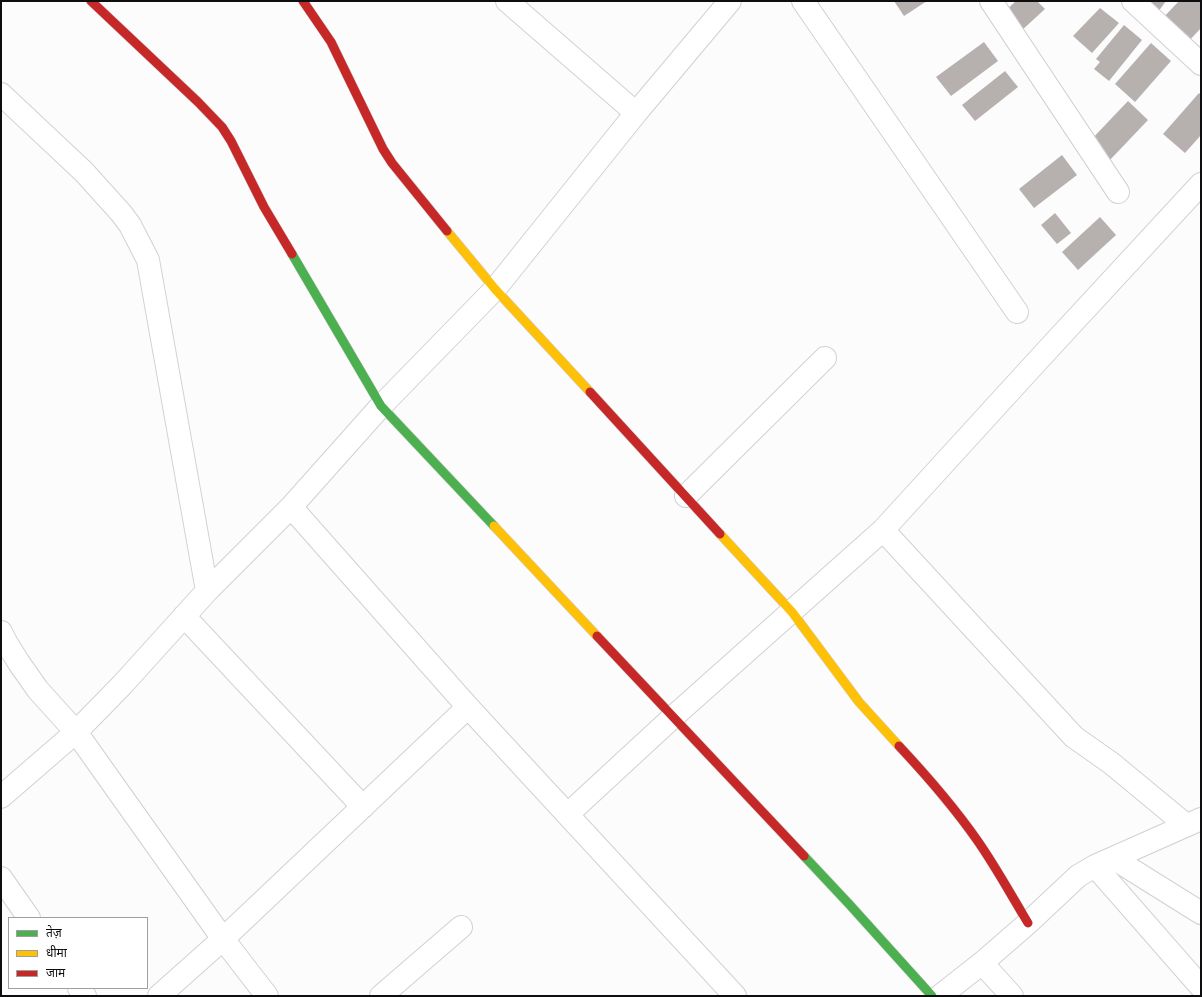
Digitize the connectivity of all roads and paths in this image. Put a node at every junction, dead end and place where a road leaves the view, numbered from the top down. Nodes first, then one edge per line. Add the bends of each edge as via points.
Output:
1 (91, 1) edge
2 (303, 1) edge
3 (507, 1) edge
4 (803, 1) edge
5 (991, 1) edge
6 (1133, 1) edge
7 (726, 2) edge
8 (1201, 64) edge
9 (1, 94) edge
10 (636, 113) junction
11 (1201, 184) edge
12 (1118, 192) dead end
13 (495, 289) junction
14 (1017, 312) dead end
15 (825, 358) dead end
16 (381, 406) junction
17 (686, 496) junction
18 (291, 507) junction
19 (883, 530) junction
20 (207, 591) junction
21 (792, 612) junction
22 (184, 616) junction
23 (1, 632) edge
24 (10, 663) edge
25 (468, 707) junction
26 (673, 717) junction
27 (76, 732) junction
28 (1, 797) edge
29 (363, 807) junction
30 (568, 814) junction
31 (1193, 822) edge
32 (1104, 862) junction
33 (1, 878) edge
34 (1201, 913) edge
35 (28, 917) edge
36 (1028, 923) junction
37 (461, 927) dead end
38 (223, 939) junction
39 (982, 963) junction
40 (1201, 987) edge
41 (158, 996) edge
42 (266, 996) edge
43 (381, 996) edge
44 (735, 996) edge
45 (932, 996) edge
46 (940, 996) edge
47 (1012, 996) edge

1 - 16 street via 222,127 264,206
2 - 13 street via 331,42 392,163
3 - 10 street
4 - 14 street
5 - 12 street
6 - 8 street
7 - 10 street
9 - 20 street via 84,172 122,213 148,260
10 - 13 street
11 - 19 street
13 - 16 street
13 - 17 street
15 - 17 street
16 - 18 street
16 - 26 street
17 - 21 street
18 - 20 street
18 - 25 street
19 - 21 street
19 - 31 street via 1074,737
20 - 22 street
21 - 26 street
21 - 36 street via 859,702 936,786 977,840
22 - 27 street
22 - 29 street
23 - 24 street
24 - 27 street
25 - 29 street
25 - 30 street
26 - 30 street
26 - 45 street
27 - 28 street
27 - 38 street
29 - 38 street
30 - 44 street
31 - 32 street
32 - 34 street
32 - 36 street via 1078,876
32 - 40 street
33 - 35 street
36 - 39 street
37 - 43 street
38 - 41 street
38 - 42 street
39 - 46 street
39 - 47 street

